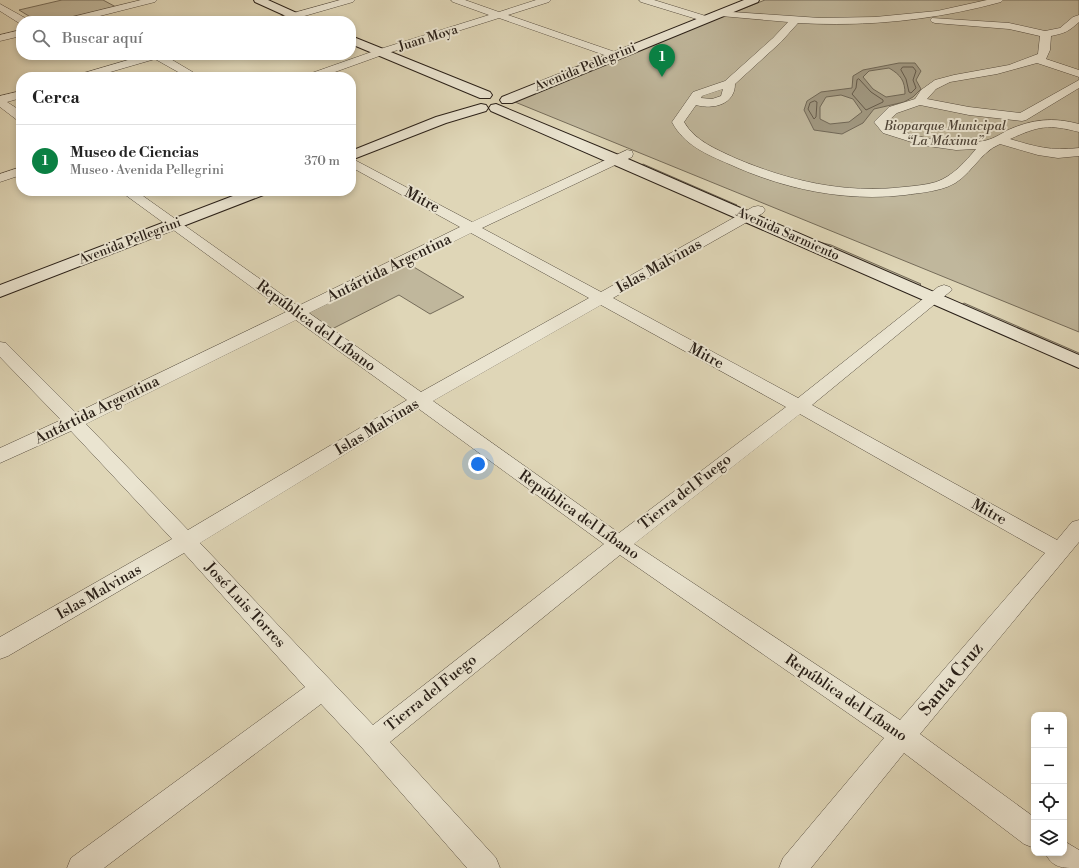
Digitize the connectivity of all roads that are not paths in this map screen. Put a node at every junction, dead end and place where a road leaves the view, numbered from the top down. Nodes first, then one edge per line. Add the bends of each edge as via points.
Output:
1 (112, 0) edge
2 (152, 0) edge
3 (350, 0) edge
4 (456, 0) edge
5 (546, 0) edge
6 (644, 0) edge
7 (738, 0) edge
8 (754, 0) edge
9 (976, 0) edge
10 (998, 0) edge
11 (255, 2) edge
12 (126, 6) junction
13 (0, 7) edge
14 (959, 9) junction
15 (721, 13) junction
16 (98, 16) edge
17 (281, 16) edge
18 (296, 16) edge
19 (499, 16) junction
20 (16, 17) edge
21 (702, 18) junction
22 (909, 18) junction
23 (1079, 18) edge
24 (795, 20) junction
25 (1051, 33) junction
26 (16, 34) edge
27 (1073, 34) dead end
28 (0, 38) edge
29 (356, 43) edge
30 (356, 49) edge
31 (609, 53) junction
32 (375, 54) junction
33 (1037, 58) junction
34 (140, 60) edge
35 (166, 60) edge
36 (98, 72) edge
37 (186, 72) edge
38 (324, 72) edge
39 (1079, 74) edge
40 (1079, 83) edge
41 (16, 96) edge
42 (0, 101) edge
43 (489, 101) junction
44 (919, 101) junction
45 (16, 113) edge
46 (1079, 128) edge
47 (1001, 140) junction
48 (986, 145) junction
49 (1079, 152) edge
50 (356, 154) edge
51 (621, 156) junction
52 (356, 165) edge
53 (16, 173) edge
54 (0, 178) edge
55 (134, 196) edge
56 (247, 196) edge
57 (752, 213) junction
58 (175, 224) junction
59 (472, 227) junction
60 (0, 290) edge
61 (938, 294) junction
62 (601, 299) junction
63 (298, 312) junction
64 (0, 347) edge
65 (1079, 350) edge
66 (1079, 362) edge
67 (419, 401) junction
68 (798, 406) junction
69 (74, 422) junction
70 (0, 456) edge
71 (1079, 528) edge
72 (186, 542) junction
73 (619, 544) junction
74 (1059, 551) junction
75 (0, 649) edge
76 (322, 689) junction
77 (902, 736) junction
78 (372, 741) junction
79 (1031, 832) edge
80 (1063, 856) edge
81 (81, 868) edge
82 (486, 868) edge
83 (793, 868) edge
84 (1079, 868) edge

1 - 12 street
2 - 12 street
3 - 18 street
4 - 19 street
5 - 19 street, Juan Moya
6 - 21 street
7 - 21 main road, Avenida Pellegrini
8 - 15 main road, Avenida Pellegrini
9 - 14 street
10 - 14 street
11 - 17 main road
12 - 16 street
13 - 20 street
14 - 22 street
15 - 21 main road, Avenida Pellegrini
15 - 24 street
19 - 31 street
19 - 32 street, Juan Moya
21 - 31 main road, Avenida Pellegrini
22 - 24 street
22 - 25 street via 1009,26
23 - 25 street via 1065,30
24 - 48 street via 730,83 725,98 714,103 694,100 678,122 691,141 740,165 792,183 827,191 866,195 932,187 949,181 975,159
25 - 27 street
25 - 33 street via 1044,40 1043,56
26 - 28 street
29 - 32 main road, Avenida Sarmiento
30 - 32 main road, Avenida Sarmiento
31 - 43 main road, Avenida Pellegrini
32 - 38 street, Juan Moya
32 - 43 main road, Avenida Sarmiento
33 - 39 street
33 - 44 street via 980,74 951,78 926,90
34 - 36 street
35 - 37 street
40 - 44 street via 1022,117 969,111
41 - 42 street
42 - 45 street
43 - 50 main road, Avenida Pellegrini
43 - 51 main road, Avenida Sarmiento
44 - 48 street via 893,110 880,122 887,130 925,142 956,146
46 - 47 street via 1047,122 1026,127
47 - 48 street
47 - 49 street via 1038,151 1058,154
51 - 57 main road, Avenida Sarmiento
51 - 59 street, Antártida Argentina
52 - 59 street, Mitre
53 - 54 street
55 - 58 street, República del Líbano
56 - 58 main road, Avenida Pellegrini
57 - 61 main road, Avenida Sarmiento
57 - 62 street, Islas Malvinas
58 - 60 main road, Avenida Pellegrini
58 - 63 street, República del Líbano
59 - 62 street, Mitre
59 - 63 street, Antártida Argentina
61 - 65 main road, Avenida Sarmiento
61 - 66 main road, Avenida Sarmiento
61 - 68 street, Tierra del Fuego
62 - 67 street, Islas Malvinas
62 - 68 street, Mitre
63 - 67 street, República del Líbano
63 - 69 street, Antártida Argentina
64 - 69 street, José Luis Torres
67 - 72 street, Islas Malvinas
67 - 73 street, República del Líbano
68 - 73 street, Tierra del Fuego
68 - 74 street, Mitre
69 - 70 street, Antártida Argentina
69 - 72 street, José Luis Torres
71 - 74 street, Santa Cruz
72 - 75 street, Islas Malvinas
72 - 76 street, José Luis Torres
73 - 77 street, República del Líbano
73 - 78 street, Tierra del Fuego
74 - 77 street, Santa Cruz
76 - 78 street, José Luis Torres
76 - 81 street
77 - 79 street, República del Líbano
77 - 83 street, Santa Cruz
78 - 82 street, José Luis Torres
80 - 84 street

